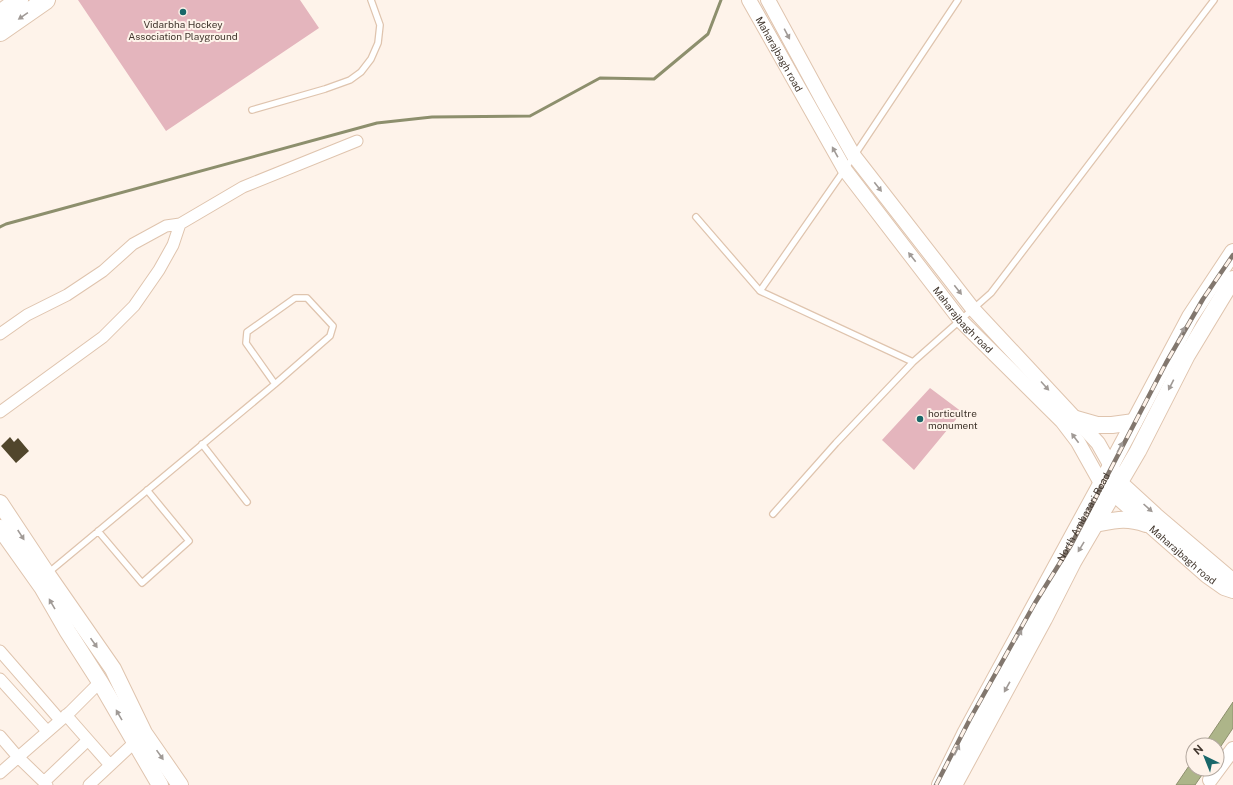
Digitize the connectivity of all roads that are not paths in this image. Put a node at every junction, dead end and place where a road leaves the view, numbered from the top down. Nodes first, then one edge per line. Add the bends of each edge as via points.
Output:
1 (19, 0) edge
2 (46, 0) edge
3 (371, 0) edge
4 (749, 0) edge
5 (768, 0) edge
6 (958, 0) edge
7 (1214, 0) edge
8 (0, 14) edge
9 (0, 32) edge
10 (252, 110) dead end
11 (357, 141) dead end
12 (854, 156) junction
13 (845, 170) junction
14 (696, 217) dead end
15 (180, 224) junction
16 (1233, 252) edge
17 (1233, 279) edge
18 (760, 291) junction
19 (973, 309) junction
20 (961, 321) junction
21 (0, 334) edge
22 (913, 362) junction
23 (275, 384) junction
24 (0, 412) edge
25 (1076, 419) junction
26 (1134, 422) junction
27 (202, 444) junction
28 (1110, 466) junction
29 (1111, 486) junction
30 (147, 490) junction
31 (247, 502) dead end
32 (0, 503) edge
33 (773, 514) dead end
34 (1095, 524) junction
35 (1146, 524) junction
36 (0, 528) edge
37 (98, 531) junction
38 (46, 574) junction
39 (1233, 582) edge
40 (1233, 591) edge
41 (0, 651) edge
42 (0, 679) edge
43 (100, 682) junction
44 (63, 718) junction
45 (47, 731) junction
46 (0, 736) edge
47 (88, 740) junction
48 (135, 742) junction
49 (1233, 749) edge
50 (18, 757) junction
51 (110, 765) junction
52 (0, 773) edge
53 (45, 783) edge
54 (1211, 783) edge
55 (92, 784) edge
56 (160, 785) edge
57 (180, 785) edge
58 (940, 785) edge
59 (954, 785) edge

1 - 8 highway
2 -> 9 highway
3 - 10 lane via 380,25 378,43 371,59 361,72 350,80 325,89
13 -> 4 street, Maharajbagh road
5 -> 12 street, Maharajbagh road
6 - 12 lane
7 - 19 lane via 991,293
11 - 15 street via 243,188
12 - 13 lane
12 -> 19 street, Maharajbagh road
13 - 18 lane
20 -> 13 street, Maharajbagh road
14 - 18 lane
15 - 21 street via 166,226 133,244 103,271 73,291 27,315
15 - 24 street via 173,245 159,270 134,306 103,337
26 -> 16 main road, North Ambazari Road via 1190,317
17 -> 29 main road, North Ambazari Road via 1186,355 1138,451
18 - 22 lane
19 - 20 lane
19 -> 25 street, Maharajbagh road
20 - 22 lane
29 -> 20 street, Maharajbagh road via 1062,421
22 - 33 lane
23 - 23 lane via 330,336 333,326 307,298 295,298 247,332 246,343
23 - 27 lane
25 - 26 main road via 1097,425
25 - 28 street, Maharajbagh road via 1098,444
28 -> 26 main road, North Ambazari Road
27 - 30 lane
27 - 31 lane
28 - 29 main road, North Ambazari Road
29 - 34 main road, North Ambazari Road
29 - 35 street, Maharajbagh road
29 -> 39 street, Maharajbagh road via 1156,515
58 -> 29 main road, North Ambazari Road via 966,732
30 - 37 lane
30 - 37 lane via 189,541 142,583
32 -> 38 main road
34 - 35 main road via 1133,519
34 -> 59 main road, North Ambazari Road
35 - 40 street, Maharajbagh road via 1207,576
43 -> 36 main road via 42,587
37 - 38 lane
38 -> 57 main road via 112,670 144,733
41 - 44 street
42 - 45 street
43 - 44 street
48 -> 43 main road
44 - 45 street
44 - 47 street
45 - 50 street
46 - 50 street
47 - 51 street
47 - 53 street
48 - 51 street
48 - 56 main road
49 - 54 street
50 - 52 street
50 - 53 street
51 - 55 street

